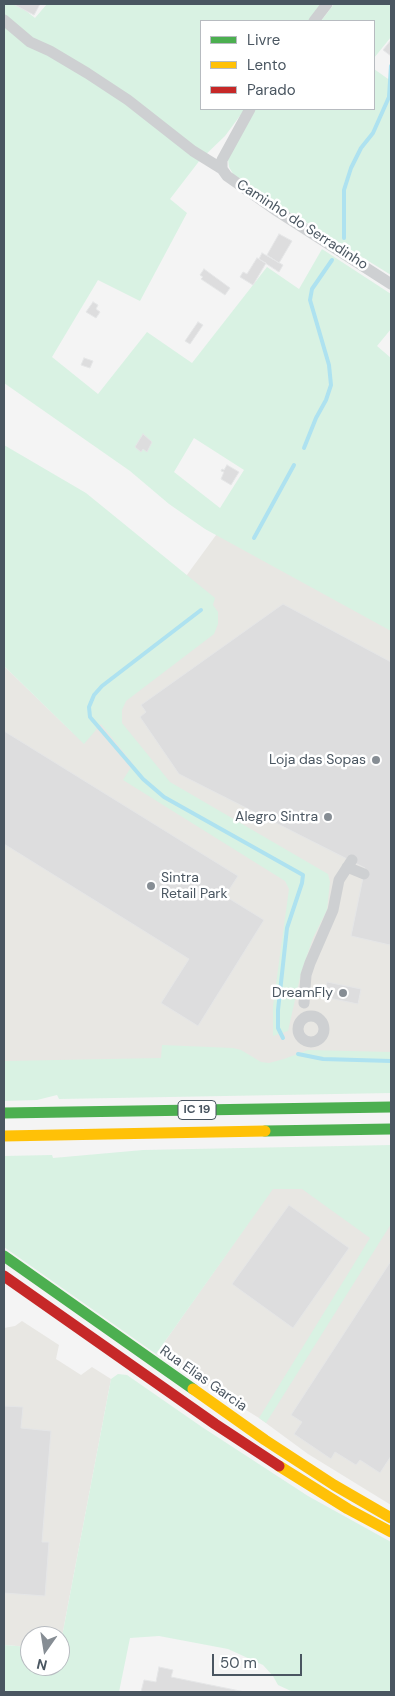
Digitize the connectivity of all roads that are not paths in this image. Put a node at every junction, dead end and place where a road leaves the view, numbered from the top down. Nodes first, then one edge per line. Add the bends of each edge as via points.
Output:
1 (327, 4) edge
2 (4, 20) edge
3 (315, 20) edge
4 (249, 110) edge
5 (222, 169) junction
6 (391, 284) edge
7 (364, 874) dead end
8 (304, 1003) dead end
9 (391, 1107) edge
10 (4, 1114) edge
11 (391, 1130) edge
12 (4, 1136) edge
13 (4, 1256) edge
14 (4, 1276) edge
15 (391, 1518) edge
16 (391, 1532) edge

1 - 3 street
2 - 5 street, Caminho do Serradinho via 30,42 128,100 193,152
4 - 5 street via 224,154
5 - 6 street, Caminho do Serradinho via 274,209
7 - 8 street via 350,863 339,880 333,910 308,969
9 - 10 main road, IC 19
11 - 12 main road, IC 19
13 - 15 main road, Rua Elias Garcia via 265,1440
14 - 16 main road via 215,1424 348,1509

